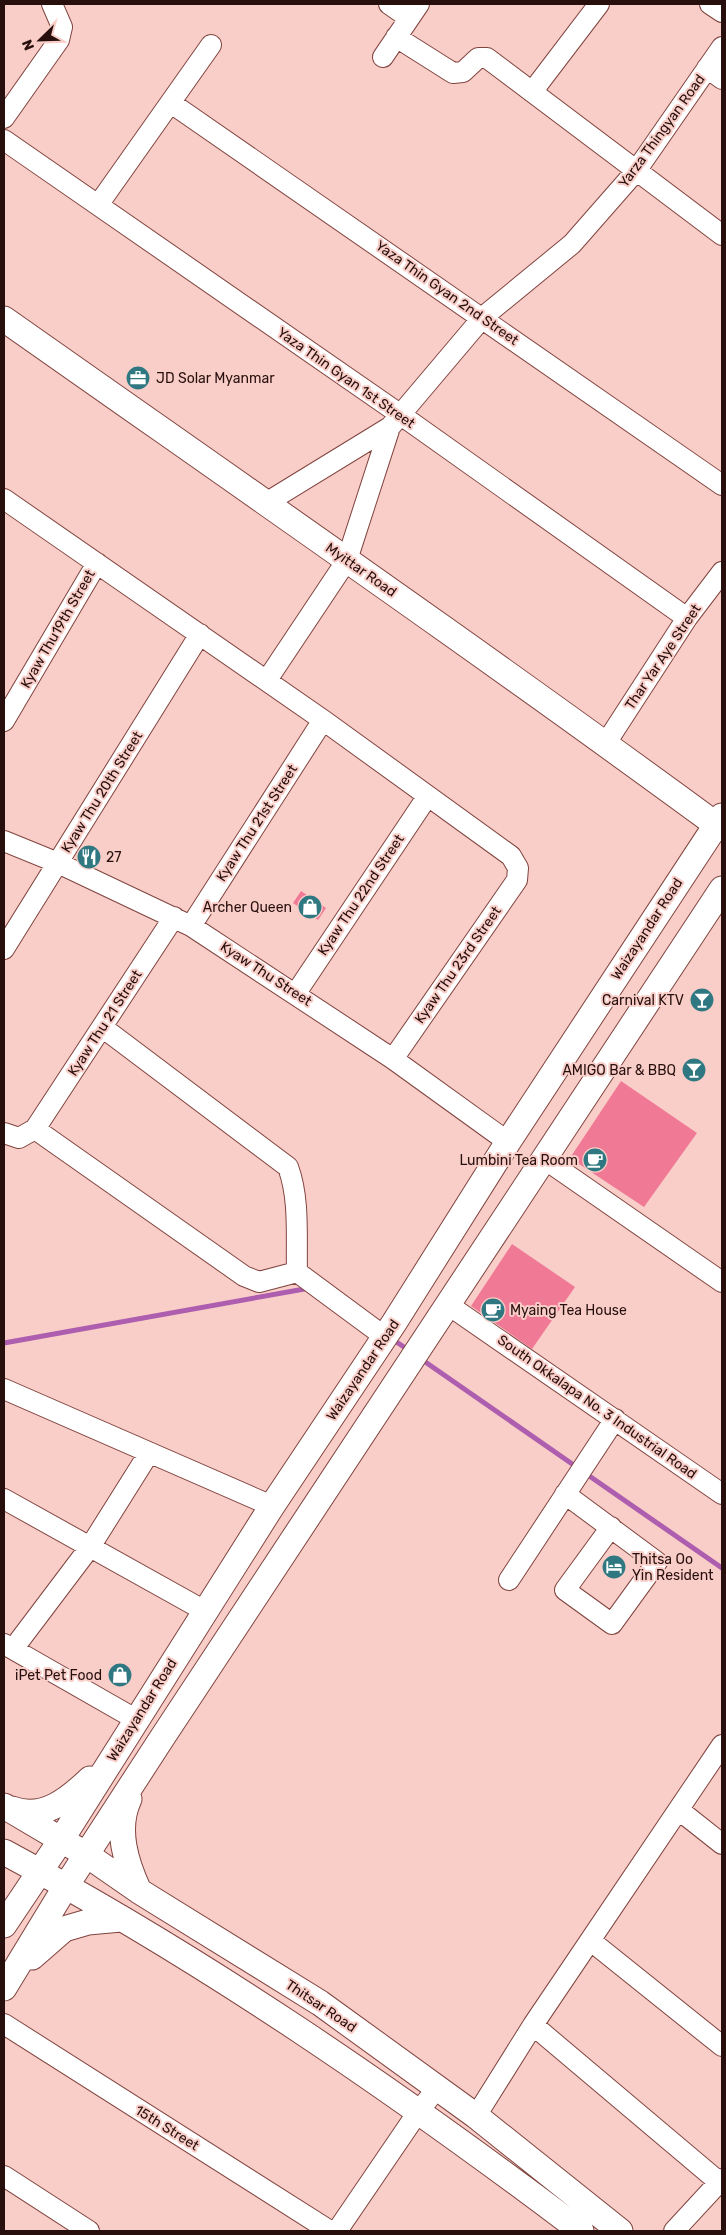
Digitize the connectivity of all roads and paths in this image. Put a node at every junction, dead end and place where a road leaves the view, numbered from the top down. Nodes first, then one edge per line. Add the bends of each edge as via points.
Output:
1 (52, 4) edge
2 (389, 4) edge
3 (599, 4) edge
4 (710, 4) edge
5 (414, 11) edge
6 (722, 12) edge
7 (396, 37) junction
8 (211, 45) dead end
9 (722, 47) edge
10 (383, 56) dead end
11 (715, 74) edge
12 (532, 92) junction
13 (171, 103) junction
14 (4, 118) edge
15 (4, 140) edge
16 (636, 171) junction
17 (98, 205) junction
18 (722, 235) edge
19 (483, 317) junction
20 (4, 319) edge
21 (395, 421) junction
22 (722, 485) edge
23 (4, 499) edge
24 (266, 503) junction
25 (347, 560) junction
26 (97, 562) junction
27 (722, 572) edge
28 (687, 618) junction
29 (200, 634) junction
30 (266, 680) junction
31 (323, 720) junction
32 (4, 721) edge
33 (606, 743) junction
34 (427, 797) junction
35 (720, 823) edge
36 (4, 841) edge
37 (58, 863) junction
38 (722, 889) edge
39 (182, 921) junction
40 (4, 949) edge
41 (296, 993) junction
42 (102, 1027) junction
43 (393, 1059) junction
44 (36, 1129) junction
45 (4, 1133) edge
46 (508, 1142) junction
47 (543, 1158) junction
48 (297, 1272) junction
49 (722, 1282) edge
50 (447, 1304) junction
51 (385, 1337) junction
52 (4, 1389) edge
53 (615, 1419) junction
54 (309, 1451) junction
55 (149, 1452) junction
56 (338, 1472) junction
57 (565, 1494) junction
58 (722, 1494) edge
59 (4, 1499) edge
60 (272, 1506) junction
61 (611, 1527) junction
62 (90, 1546) junction
63 (509, 1580) dead end
64 (205, 1611) junction
65 (8, 1647) edge
66 (137, 1720) junction
67 (722, 1745) edge
68 (112, 1758) junction
69 (140, 1775) junction
70 (4, 1806) edge
71 (679, 1810) junction
72 (61, 1840) junction
73 (722, 1844) edge
74 (4, 1852) edge
75 (87, 1856) junction
76 (39, 1871) junction
77 (66, 1886) junction
78 (139, 1891) junction
79 (121, 1919) junction
80 (4, 1926) edge
81 (591, 1941) junction
82 (5, 1986) edge
83 (4, 2024) edge
84 (534, 2026) junction
85 (722, 2046) edge
86 (438, 2087) junction
87 (418, 2112) junction
88 (476, 2116) junction
89 (4, 2176) edge
90 (721, 2180) edge
91 (90, 2231) edge
92 (330, 2231) edge
93 (337, 2231) edge
94 (581, 2231) edge
95 (620, 2231) edge
96 (674, 2231) edge

1 - 14 street via 62,27 59,40
2 - 5 street
3 - 12 street
4 - 6 street
5 - 7 street
7 - 10 street
7 - 12 street via 453,73 463,72 478,58 487,58
8 - 13 street
9 - 11 street, Yarza Thingyan Road
11 - 16 street, Yarza Thingyan Road
12 - 16 street
13 - 17 street
13 - 19 street, Yaza Thin Gyan 2nd Street
15 - 17 street, Yaza Thin Gyan 1st Street
16 - 18 street
16 - 19 street, Yarza Thingyan Road via 572,244
17 - 21 street, Yaza Thin Gyan 1st Street
19 - 21 street, Yarza Thingyan Road
19 - 22 street, Yaza Thin Gyan 2nd Street
20 - 24 main road, Myittar Road
21 - 24 street
21 - 25 street
21 - 28 street, Yaza Thin Gyan 1st Street
23 - 26 street
24 - 25 main road, Myittar Road
25 - 30 street
25 - 33 main road, Myittar Road
26 - 29 street
26 - 32 street, Kyaw Thu19th Street
27 - 28 street, Thar Yar Aye Street
28 - 33 street, Thar Yar Aye Street
29 - 30 street
29 - 37 street, Kyaw Thu 20th Street
30 - 31 street
31 - 34 street
31 - 39 street, Kyaw Thu 21st Street
33 - 35 main road, Myittar Road
34 - 41 street, Kyaw Thu 22nd Street
34 - 43 street, Kyaw Thu 23rd Street via 511,856 518,868 517,880
35 - 46 main road, Waizayandar Road
36 - 37 street, Kyaw Thu Street
37 - 39 street, Kyaw Thu Street
37 - 40 street, Kyaw Thu 20th Street
38 - 47 main road
39 - 41 street, Kyaw Thu Street
39 - 42 street, Kyaw Thu 21 Street
41 - 43 street, Kyaw Thu Street
42 - 44 street, Kyaw Thu 21 Street
42 - 48 street via 288,1167 296,1216
43 - 46 street, Kyaw Thu Street
44 - 45 street via 20,1138
44 - 48 street via 244,1276 258,1282
46 - 51 main road, Waizayandar Road
47 - 49 street
47 - 50 main road
48 - 51 street
50 - 53 street, South Okkalapa No. 3 Industrial Road
50 - 56 main road
51 - 54 main road, Waizayandar Road
52 - 55 street
53 - 57 street
53 - 58 street, South Okkalapa No. 3 Industrial Road
54 - 56 main road
54 - 60 main road, Waizayandar Road
55 - 60 street
55 - 62 street
56 - 69 main road
57 - 61 street
57 - 63 street
59 - 62 street
60 - 64 main road, Waizayandar Road
61 - 61 street via 658,1562 612,1624 565,1590
62 - 64 street
62 - 65 street
64 - 66 main road, Waizayandar Road
65 - 66 street
66 - 68 main road, Waizayandar Road
67 - 71 street
68 - 70 main road via 73,1796 51,1810 21,1813
68 - 72 main road, Waizayandar Road
69 - 75 main road
69 - 78 main road via 124,1810 123,1838 128,1868
70 - 72 main road, Thitsar Road
71 - 73 street
71 - 81 street
72 - 75 main road, Thitsar Road
72 - 76 main road, Waizayandar Road
74 - 76 main road
75 - 77 main road
75 - 78 main road, Thitsar Road
76 - 77 main road
76 - 80 main road, Waizayandar Road
77 - 79 main road
77 - 82 main road
78 - 86 main road, Thitsar Road via 320,2003
79 - 82 main road via 88,1922 64,1929
79 - 87 main road via 329,2048
81 - 84 street
81 - 85 street
83 - 92 street, 15th Street
84 - 88 street
84 - 90 street
86 - 87 street
86 - 88 main road, Thitsar Road
87 - 93 street
87 - 94 main road
88 - 95 main road, Thitsar Road
89 - 91 street
90 - 96 street

